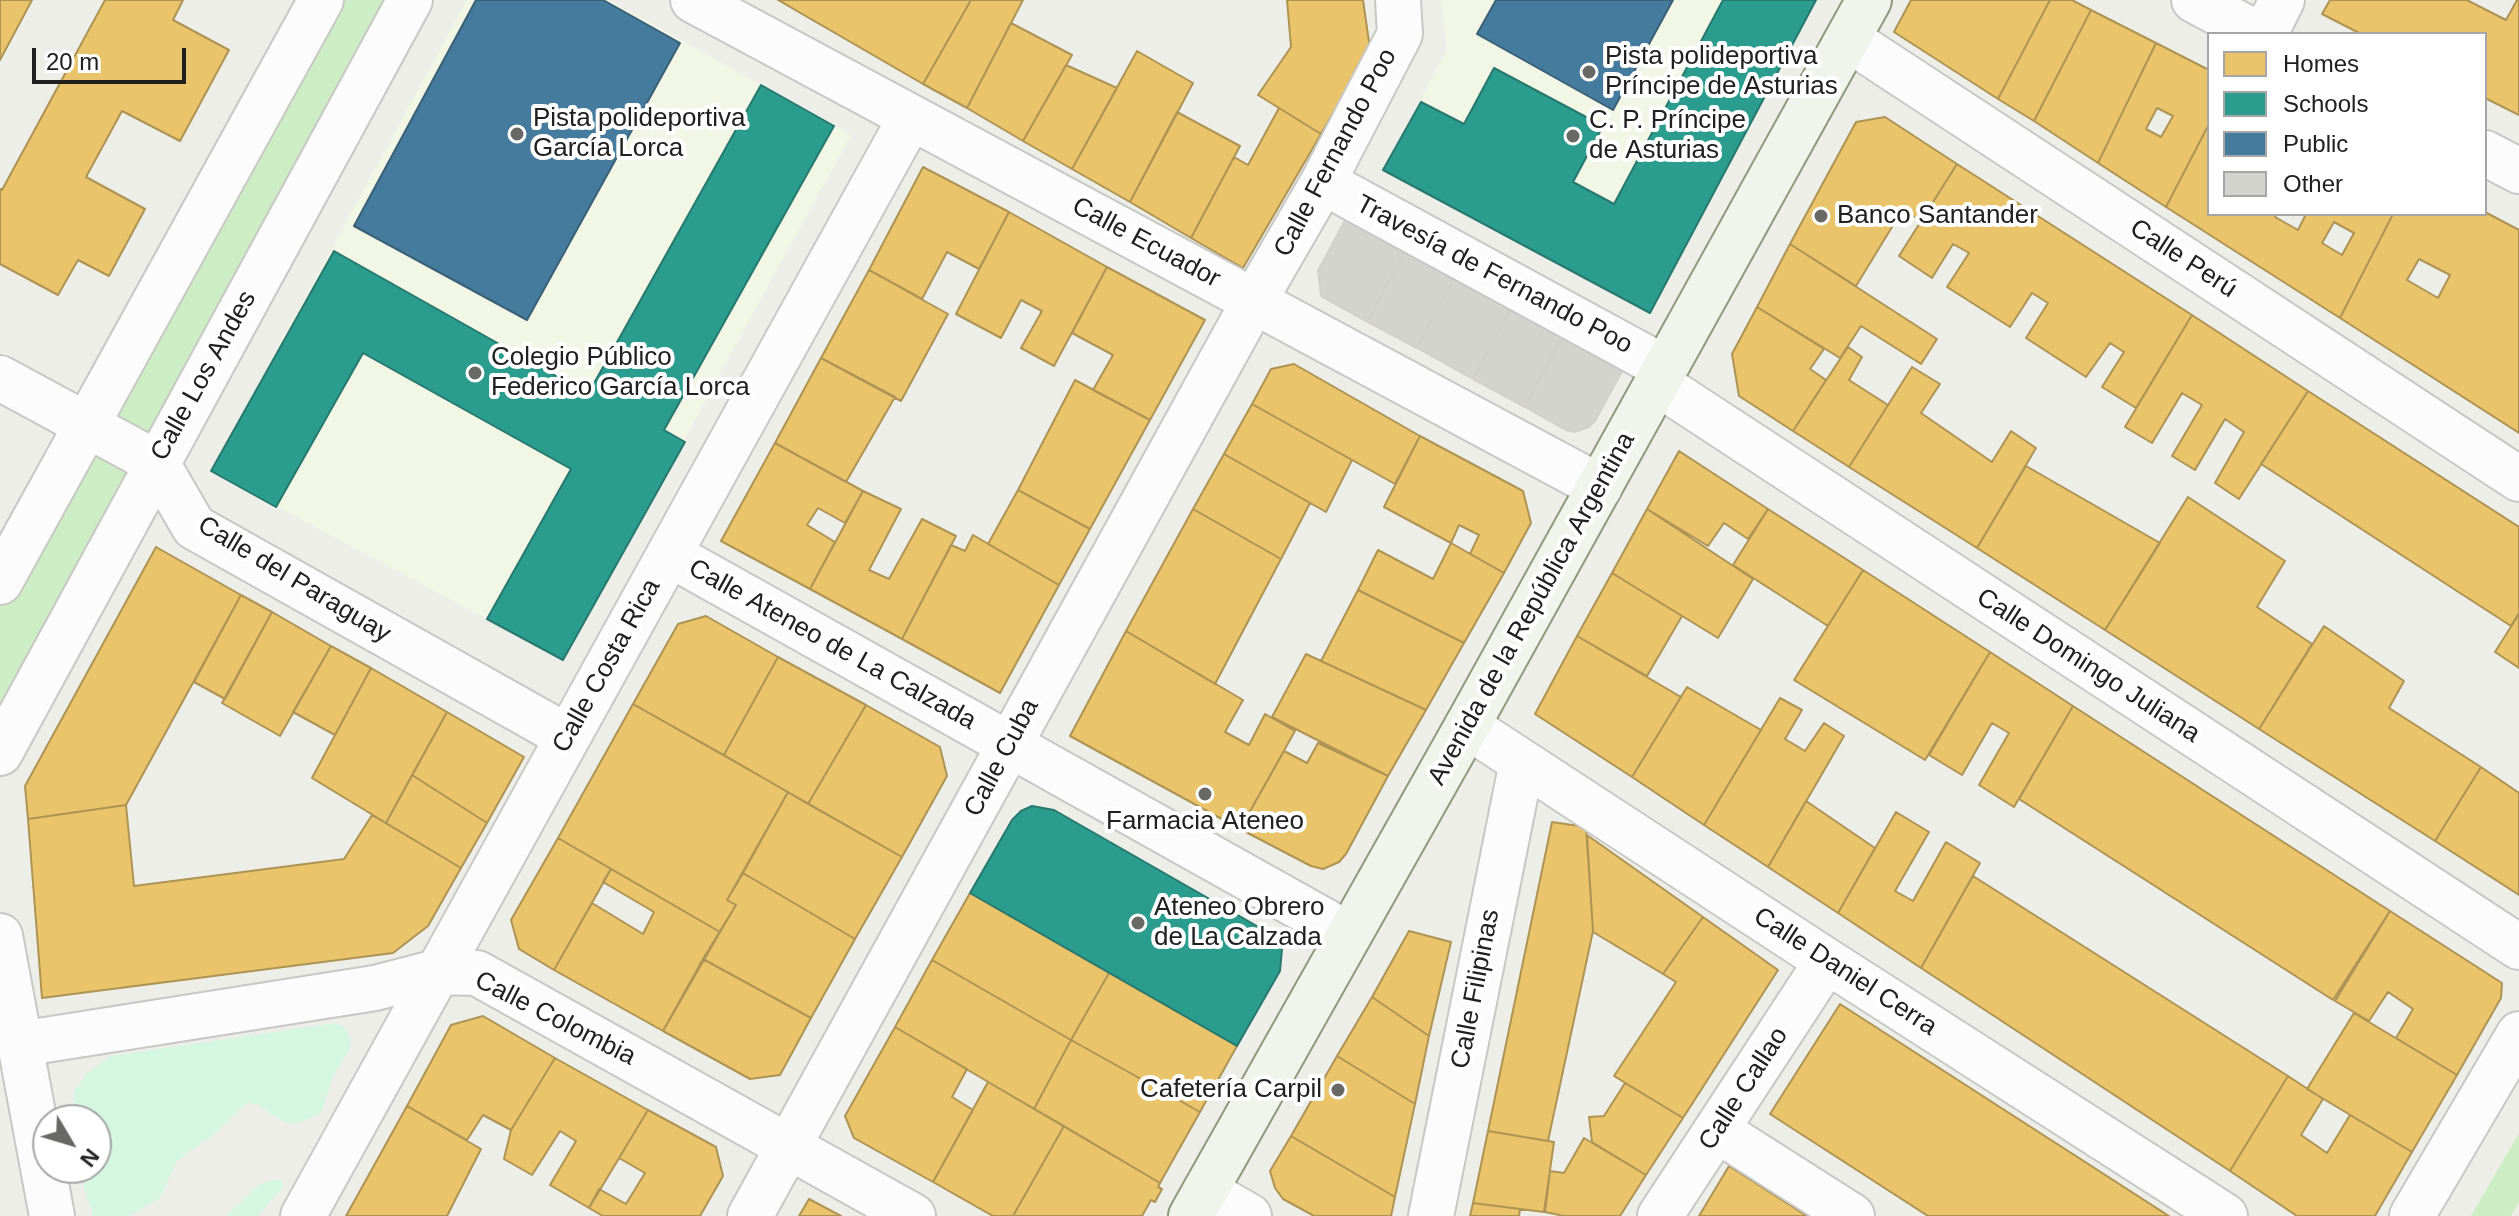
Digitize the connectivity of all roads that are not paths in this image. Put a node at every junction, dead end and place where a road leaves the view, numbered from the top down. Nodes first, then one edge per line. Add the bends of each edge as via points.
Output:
1 (321, 0) edge
2 (410, 0) edge
3 (693, 0) edge
4 (1398, 0) edge
5 (1869, 0) edge
6 (2194, 0) edge
7 (2282, 0) edge
8 (2254, 32) edge
9 (2266, 32) edge
10 (1848, 39) junction
11 (911, 117) junction
12 (2487, 154) edge
13 (2519, 171) edge
14 (1323, 182) junction
15 (1254, 301) junction
16 (1661, 375) junction
17 (0, 378) edge
18 (87, 426) junction
19 (157, 463) junction
20 (2519, 479) edge
21 (1600, 487) junction
22 (669, 554) junction
23 (0, 582) edge
24 (1467, 726) junction
25 (568, 737) junction
26 (1010, 746) junction
27 (0, 753) edge
28 (1522, 762) junction
29 (1330, 924) dead end
30 (0, 936) edge
31 (2519, 947) edge
32 (1827, 961) junction
33 (437, 972) junction
34 (2519, 1034) edge
35 (20, 1044) junction
36 (1717, 1130) junction
37 (790, 1146) junction
38 (1198, 1203) edge
39 (52, 1216) edge
40 (303, 1216) edge
41 (750, 1216) edge
42 (913, 1216) edge
43 (1249, 1216) edge
44 (1431, 1216) edge
45 (1660, 1216) edge
46 (1852, 1216) edge
47 (2225, 1216) edge
48 (2412, 1216) edge

1 - 18 street
2 - 19 street, Calle Los Andes
3 - 11 street, Calle Ecuador
4 - 14 street, Calle Fernando Poo via 1400,34
5 - 10 street, Avenida de la República Argentina
6 - 8 street
7 - 9 street
10 - 16 street, Avenida de la República Argentina
10 - 20 street, Calle Perú
11 - 15 street, Calle Ecuador
11 - 22 street, Calle Costa Rica
12 - 13 street
14 - 15 street, Calle Fernando Poo
14 - 16 street, Travesía de Fernando Poo
15 - 21 street, Calle Ecuador
15 - 26 street, Calle Cuba
16 - 21 street, Avenida de la República Argentina
16 - 31 street, Calle Domingo Juliana
17 - 18 street
18 - 19 street
18 - 23 street
19 - 25 street, Calle del Paraguay via 194,527
19 - 27 street, Calle Los Andes
21 - 24 street, Avenida de la República Argentina
22 - 25 street, Calle Costa Rica
22 - 26 street, Calle Ateneo de La Calzada
24 - 28 street, Calle Daniel Cerra
24 - 38 street, Avenida de la República Argentina
25 - 33 street, Calle Costa Rica
26 - 29 street, Calle Ateneo de La Calzada
26 - 37 street, Calle Cuba
28 - 32 street, Calle Daniel Cerra
28 - 44 street, Calle Filipinas
30 - 35 street
32 - 36 street, Calle Callao
32 - 47 street, Calle Daniel Cerra
33 - 35 street, Calle Colombia via 375,988
33 - 37 street, Calle Colombia via 477,973
33 - 40 street, Calle Costa Rica
34 - 48 street
35 - 39 street
36 - 45 street, Calle Callao
36 - 46 street
37 - 41 street, Calle Cuba
37 - 42 street, Calle Colombia
38 - 43 street

